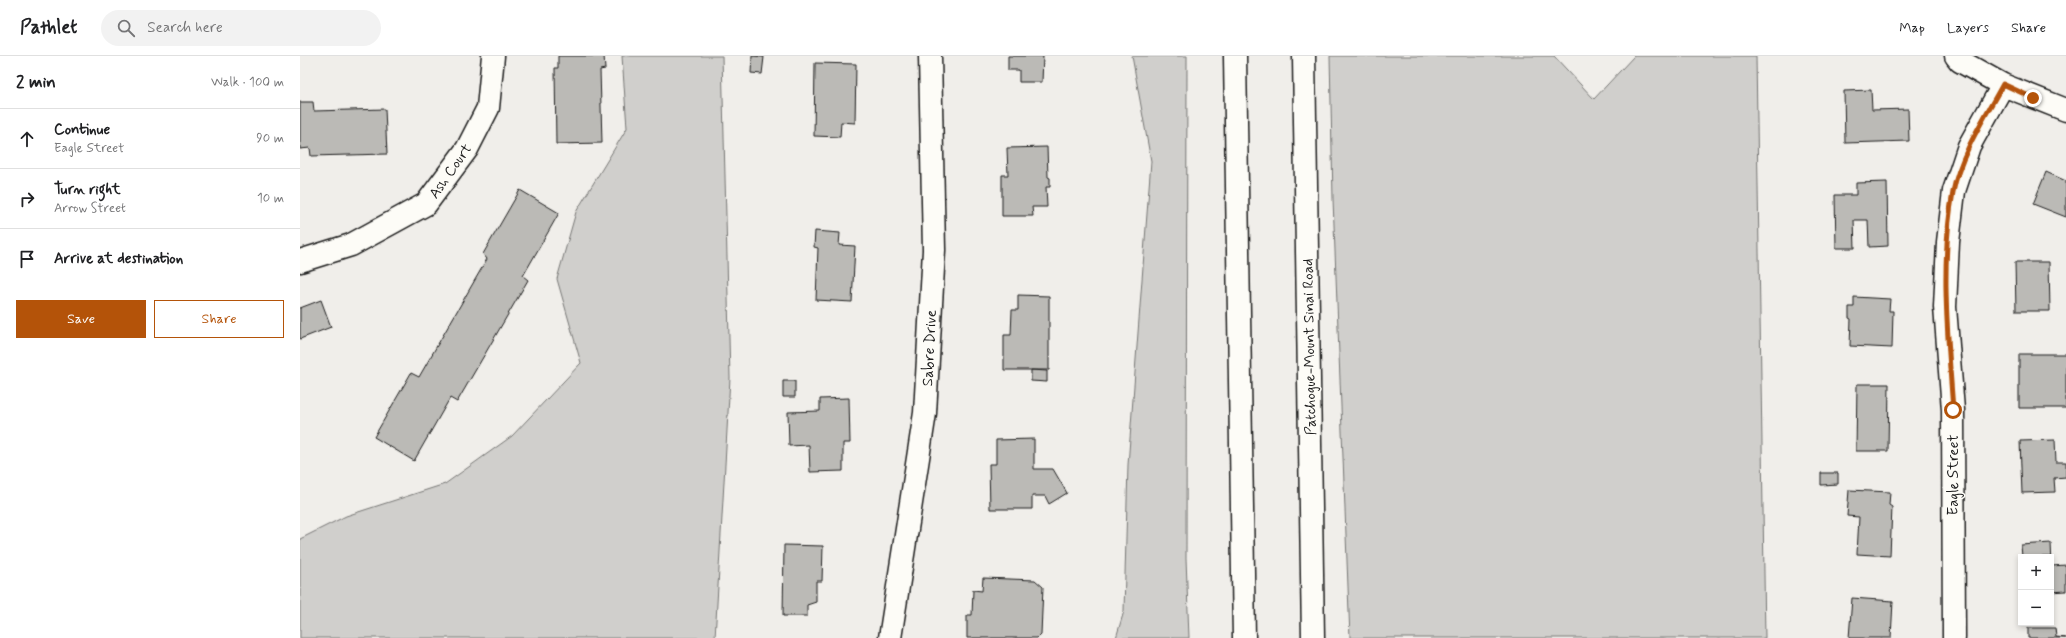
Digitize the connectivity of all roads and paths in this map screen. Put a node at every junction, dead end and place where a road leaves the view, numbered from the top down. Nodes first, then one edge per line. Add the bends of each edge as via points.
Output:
1 (493, 56) edge
2 (930, 56) edge
3 (1235, 56) edge
4 (1304, 56) edge
5 (1956, 56) edge
6 (2003, 84) junction
7 (2066, 110) edge
8 (300, 261) edge
9 (890, 638) edge
10 (1244, 638) edge
11 (1313, 638) edge
12 (1954, 638) edge

1 - 8 main road, Ash Court via 488,108 467,149 426,204 351,245
2 - 9 main road, Sabre Drive via 934,250 925,413
3 - 10 main road
4 - 11 main road, Patchogue-Mount Sinai Road
5 - 6 main road via 1960,61
6 - 7 main road
6 - 12 main road, Eagle Street via 1969,146 1954,191 1948,242 1945,306 1953,410

